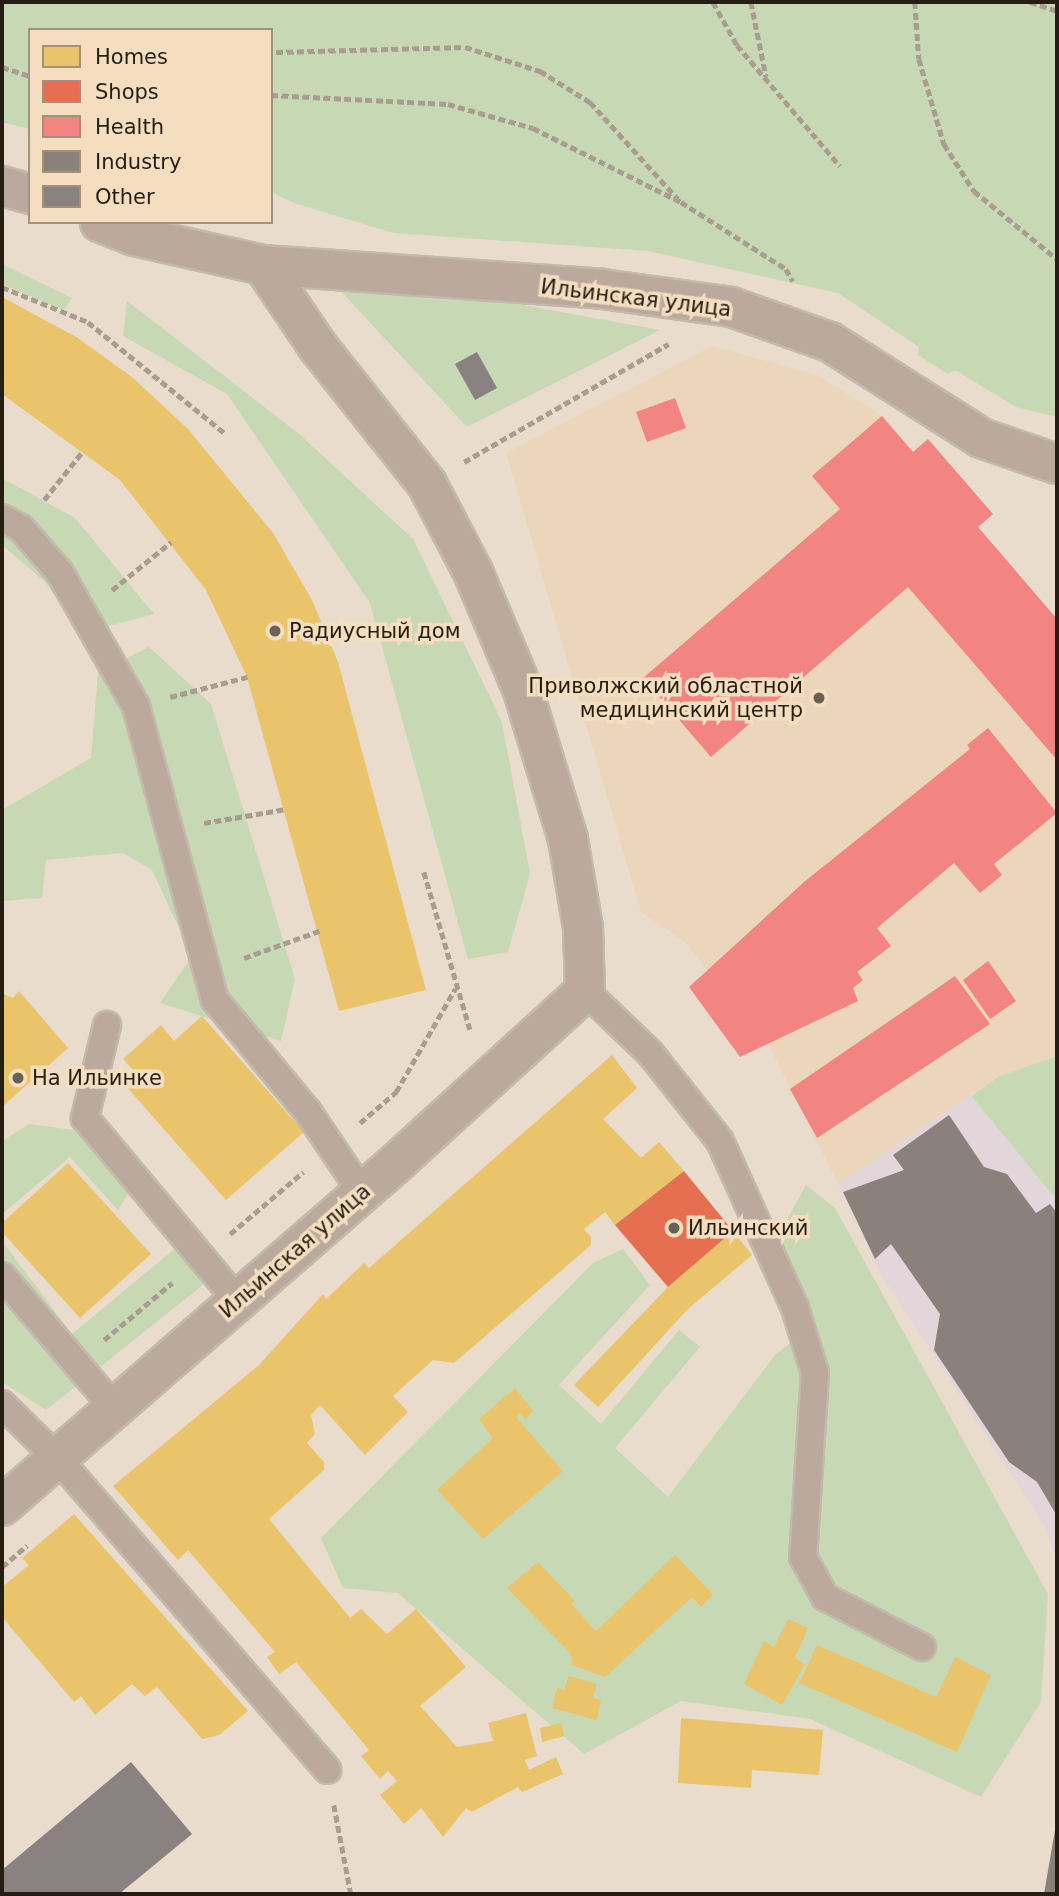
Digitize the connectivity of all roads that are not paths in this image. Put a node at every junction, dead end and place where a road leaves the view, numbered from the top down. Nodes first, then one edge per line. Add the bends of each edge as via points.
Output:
1 (2, 186) edge
2 (28, 193) edge
3 (105, 224) edge
4 (263, 265) junction
5 (1057, 464) edge
6 (11, 523) edge
7 (585, 991) junction
8 (107, 1025) dead end
9 (361, 1191) junction
10 (2, 1276) edge
11 (238, 1301) junction
12 (2, 1404) edge
13 (116, 1410) junction
14 (59, 1460) junction
15 (2, 1506) edge
16 (922, 1647) dead end
17 (328, 1770) road end

1 - 2 street
3 - 4 street, Ильинская улица via 134,236
4 - 5 street, Ильинская улица via 602,289 731,307 830,342 981,438
4 - 7 street via 318,347 427,484 473,572 522,688 568,839 583,928
6 - 9 lane via 60,573 136,706 215,1000 308,1112
7 - 9 street, Ильинская улица
7 - 16 lane via 650,1053 719,1141 795,1308 815,1373 803,1557 825,1597
8 - 11 lane via 85,1118
9 - 11 street, Ильинская улица
10 - 13 lane
11 - 13 street, Ильинская улица
12 - 14 lane
13 - 14 street, Ильинская улица
14 - 15 street, Ильинская улица
14 - 17 lane

